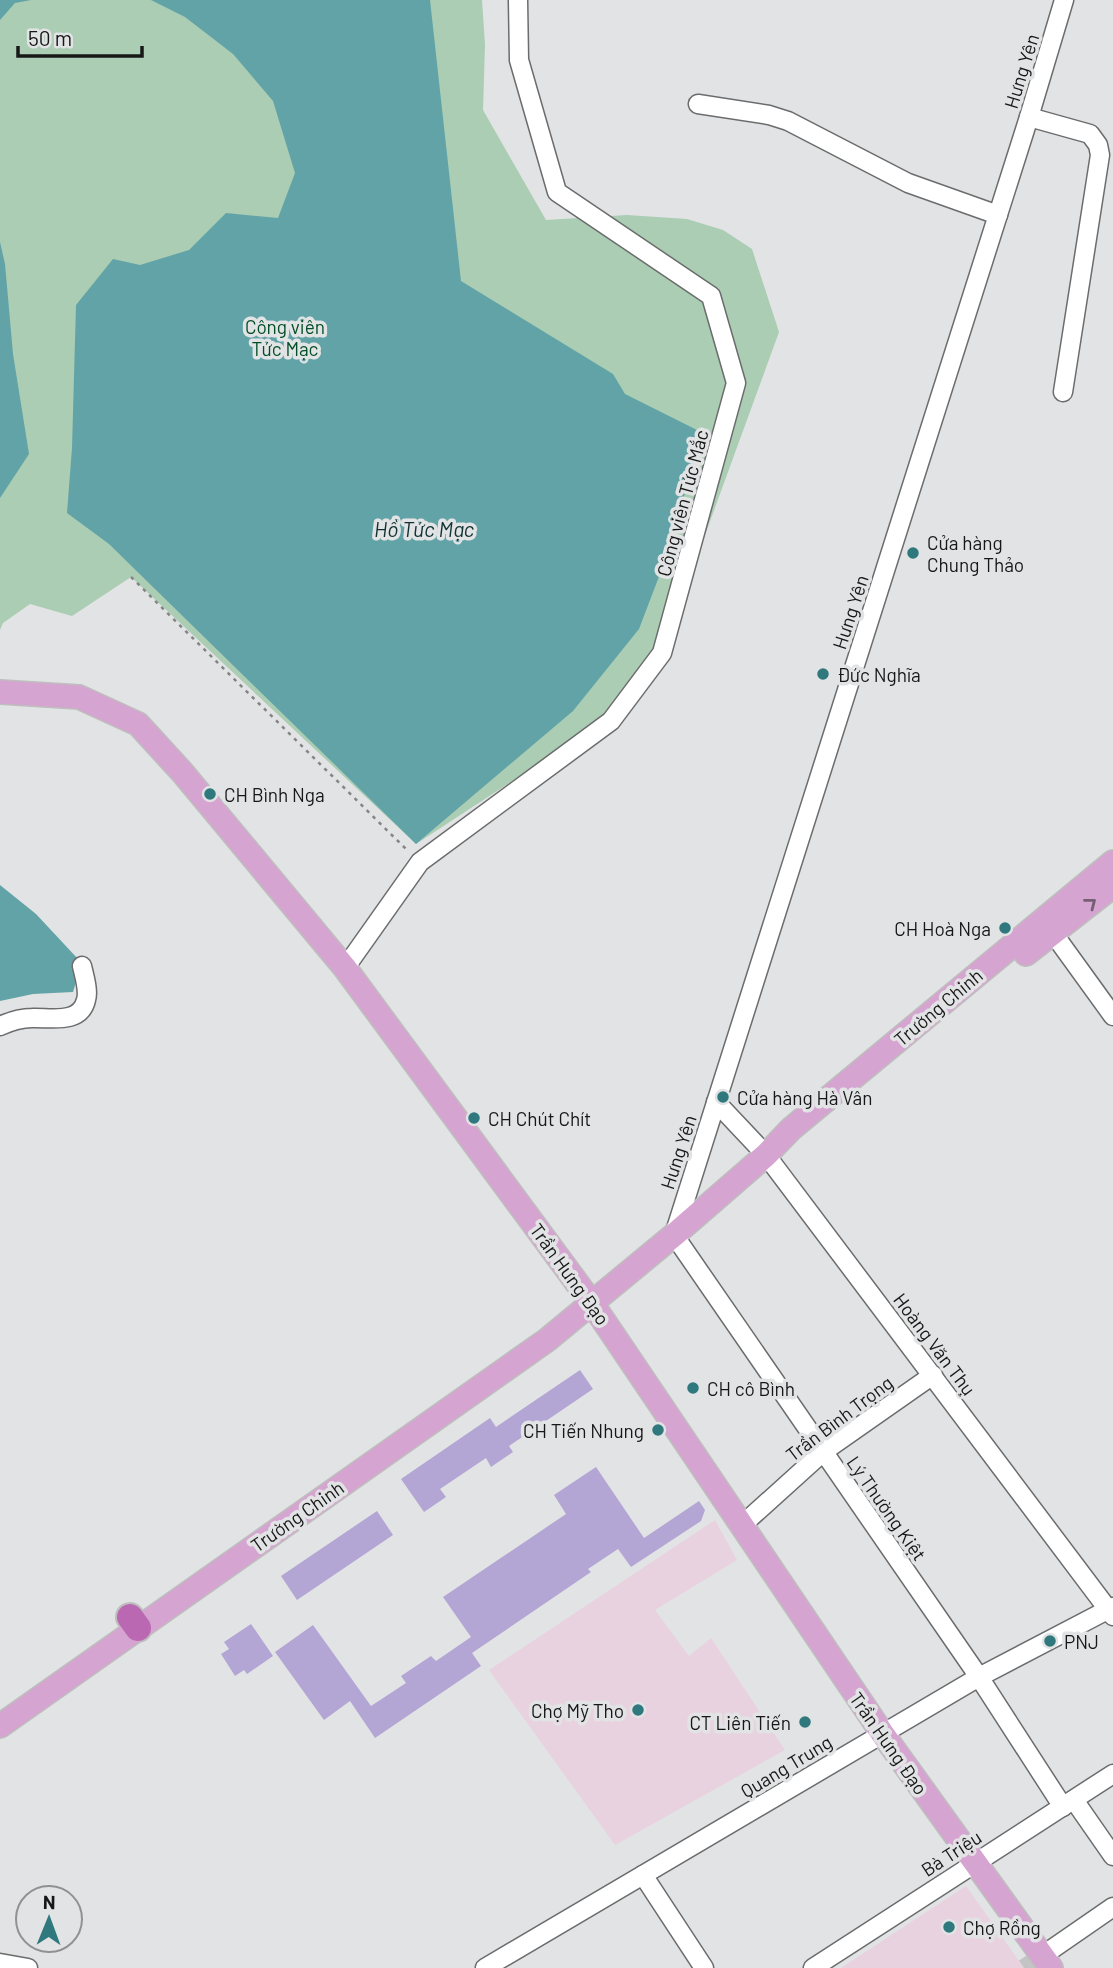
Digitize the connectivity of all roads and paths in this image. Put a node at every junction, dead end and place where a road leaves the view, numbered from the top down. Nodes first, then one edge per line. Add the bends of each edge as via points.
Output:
1 (518, 0) edge
2 (1063, 0) edge
3 (698, 104) dead end
4 (1029, 117) junction
5 (998, 215) junction
6 (1063, 392) dead end
7 (131, 576) dead end
8 (0, 692) edge
9 (420, 862) junction
10 (1113, 862) edge
11 (1113, 886) edge
12 (1053, 933) junction
13 (82, 966) dead end
14 (345, 968) junction
15 (977, 984) junction
16 (1113, 1016) edge
17 (0, 1026) edge
18 (716, 1102) junction
19 (766, 1155) junction
20 (674, 1235) junction
21 (590, 1302) junction
22 (933, 1375) junction
23 (823, 1452) junction
24 (741, 1526) junction
25 (1111, 1611) edge
26 (134, 1623) junction
27 (979, 1677) junction
28 (0, 1710) edge
29 (0, 1726) edge
30 (882, 1733) junction
31 (1113, 1774) edge
32 (1069, 1803) junction
33 (1113, 1856) edge
34 (974, 1863) junction
35 (643, 1875) junction
36 (1113, 1908) edge
37 (1046, 1962) edge
38 (0, 1963) edge
39 (28, 1968) edge
40 (485, 1968) edge
41 (704, 1968) edge
42 (813, 1968) edge

1 - 9 street, Công viên Tức Mắc via 519,60 557,192 711,296 736,383 662,653 611,721
2 - 4 street, Hưng Yên
3 - 5 street via 788,121 908,183
4 - 5 street, Hưng Yên
4 - 6 street via 1090,134 1100,155
5 - 18 street, Hưng Yên
7 - 9 path
8 - 14 main road, Trần Hưng Đạo via 79,697 138,724
9 - 14 street, Công viên Tức Mắc
10 - 15 main road, Trường Chinh
12 -> 11 main road, Trường Chinh
12 - 15 main road, Trường Chinh
12 - 16 street
13 - 17 street via 87,999 79,1012 65,1019 12,1020
14 - 21 main road, Trần Hưng Đạo
15 - 19 main road, Trường Chinh via 791,1129
18 - 19 street, Hoàng Văn Thụ
18 - 20 street, Hưng Yên
19 - 20 main road, Trường Chinh
19 - 22 street, Hoàng Văn Thụ
20 - 21 main road, Trường Chinh
20 - 23 street, Lý Thường Kiệt
21 - 24 main road, Trần Hưng Đạo
21 - 26 main road, Trường Chinh via 541,1325
22 - 23 street, Trần Bình Trọng
22 - 25 street, Hoàng Văn Thụ
23 - 24 street, Trần Bình Trọng
23 - 27 street, Lý Thường Kiệt
24 - 30 main road, Trần Hưng Đạo
25 - 27 street, Quang Trung
26 - 28 main road, Trường Chinh
26 - 29 main road, Trường Chinh
27 - 30 street, Quang Trung
27 - 32 street, Lý Thường Kiệt
30 - 34 main road, Trần Hưng Đạo
30 - 35 street, Quang Trung
31 - 32 street, Bà Triệu
32 - 33 street, Lý Thường Kiệt
32 - 34 street, Bà Triệu
34 - 37 main road, Trần Hưng Đạo
34 - 42 street, Bà Triệu
35 - 40 street, Quang Trung
35 - 41 street
36 - 37 street
38 - 39 street

